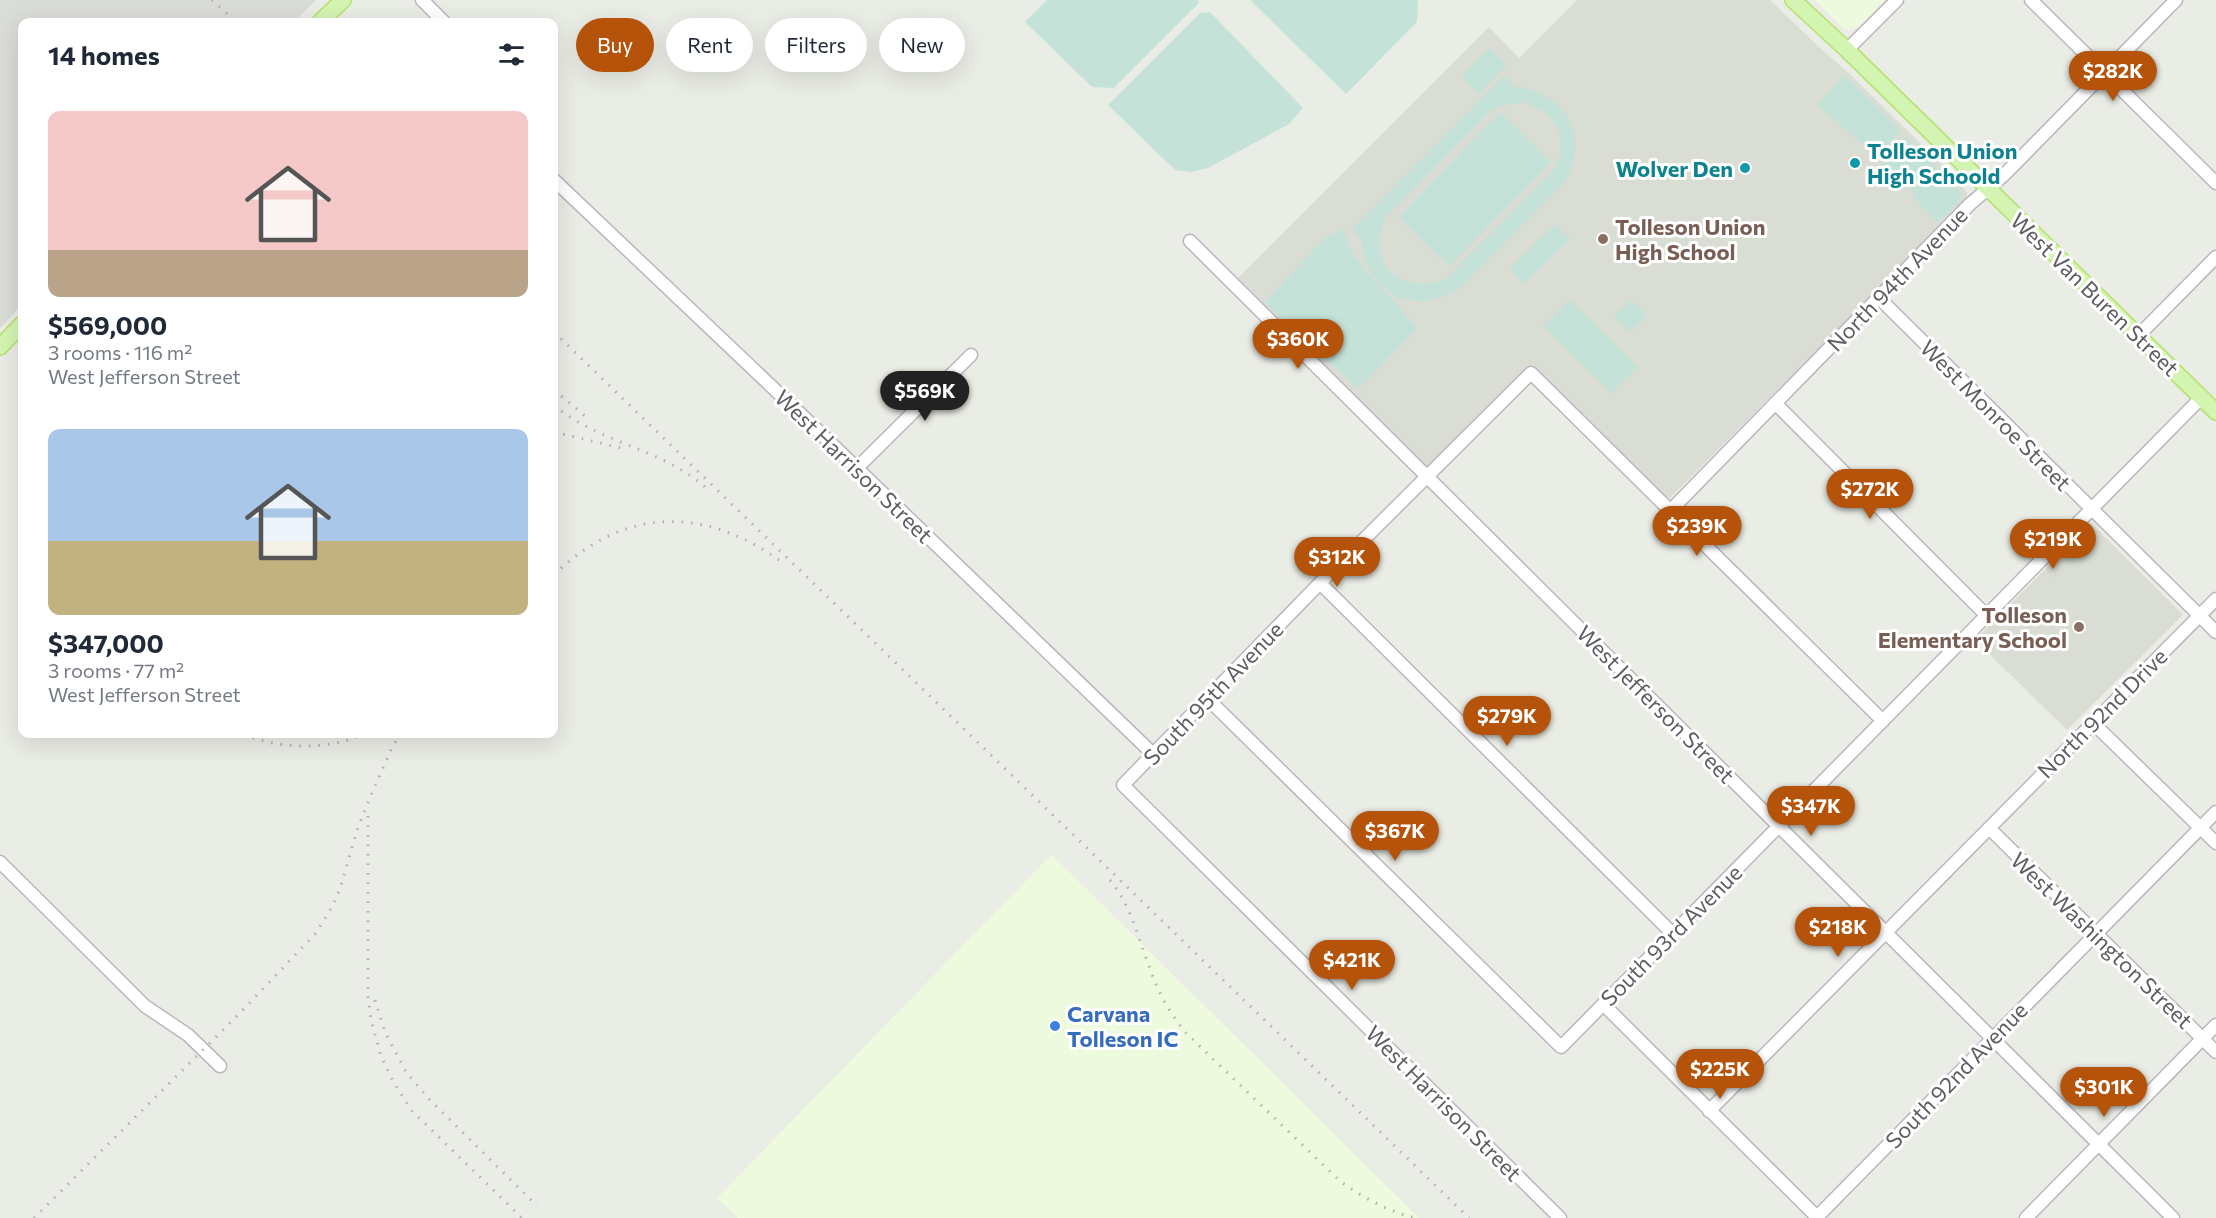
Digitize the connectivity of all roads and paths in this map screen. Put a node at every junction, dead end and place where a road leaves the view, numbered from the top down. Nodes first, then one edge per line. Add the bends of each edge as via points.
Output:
1 (344, 0) edge
2 (422, 0) edge
3 (1793, 0) edge
4 (1897, 0) edge
5 (2031, 0) edge
6 (2176, 0) edge
7 (325, 18) edge
8 (440, 18) edge
9 (1847, 50) junction
10 (2105, 72) junction
11 (2216, 183) edge
12 (558, 184) edge
13 (1988, 188) junction
14 (1190, 241) dead end
15 (2216, 257) edge
16 (1879, 298) junction
17 (18, 328) edge
18 (2138, 336) junction
19 (0, 346) edge
20 (971, 355) dead end
21 (2201, 398) junction
22 (1775, 403) junction
23 (2216, 412) edge
24 (857, 468) junction
25 (1428, 477) junction
26 (1671, 510) junction
27 (2092, 510) junction
28 (1320, 584) junction
29 (2216, 599) edge
30 (1987, 616) junction
31 (2199, 616) junction
32 (2216, 632) edge
33 (1207, 698) junction
34 (1883, 722) junction
35 (2092, 722) junction
36 (1153, 754) junction
37 (1123, 784) joint
38 (2216, 812) edge
39 (1779, 827) junction
40 (1989, 828) junction
41 (2200, 828) junction
42 (2216, 843) edge
43 (0, 862) edge
44 (1885, 932) junction
45 (2096, 933) junction
46 (1673, 934) junction
47 (1603, 1004) junction
48 (2216, 1025) edge
49 (1992, 1038) junction
50 (2203, 1039) junction
51 (2216, 1052) edge
52 (220, 1066) dead end
53 (1709, 1111) junction
54 (2099, 1144) junction
55 (1817, 1217) edge
56 (1560, 1218) edge
57 (2026, 1218) edge
58 (2173, 1218) edge

1 - 7 main road
2 - 8 street
3 - 9 main road, West Van Buren Street
4 - 9 street
5 - 10 street
6 - 10 street, North 94th Avenue
9 - 13 main road, West Van Buren Street
10 - 11 street
10 - 13 street, North 94th Avenue
12 - 24 street, West Harrison Street
13 - 16 street, North 94th Avenue
13 - 18 main road, West Van Buren Street
14 - 25 street, West Jefferson Street
15 - 18 street
16 - 22 street, North 94th Avenue
16 - 27 street, West Monroe Street
17 - 19 main road
18 - 21 main road, West Van Buren Street
20 - 24 street
21 - 23 main road, West Van Buren Street
21 - 27 street, South 93rd Avenue
22 - 26 street, North 94th Avenue
22 - 30 street
24 - 36 street, West Harrison Street
25 - 26 street, South 95th Avenue via 1532,373
25 - 28 street, South 95th Avenue
25 - 39 street, West Jefferson Street
26 - 34 street
27 - 30 street, South 93rd Avenue
27 - 31 street, West Monroe Street
28 - 33 street, South 95th Avenue
28 - 46 street
29 - 31 street, North 92nd Drive
30 - 34 street, South 93rd Avenue
31 - 32 street, West Monroe Street
31 - 35 street, North 92nd Drive
33 - 36 street, South 95th Avenue
33 - 47 street, South 93rd Avenue via 1561,1047
34 - 39 street, South 93rd Avenue
35 - 40 street, North 92nd Drive
35 - 41 street
36 - 37 street, South 95th Avenue
37 - 56 street, West Harrison Street
38 - 41 street, South 92nd Avenue
39 - 44 street, West Jefferson Street
39 - 46 street, South 93rd Avenue
40 - 44 street, North 92nd Drive
40 - 45 street, West Washington Street
41 - 42 street
41 - 45 street, South 92nd Avenue
43 - 52 street via 145,1006 188,1035
44 - 49 street, West Jefferson Street
44 - 53 street, North 92nd Drive
45 - 49 street, South 92nd Avenue
45 - 50 street, West Washington Street
46 - 47 street, South 93rd Avenue
47 - 53 street
48 - 50 street
49 - 54 street, West Jefferson Street
49 - 55 street, South 92nd Avenue
50 - 51 street, West Washington Street
50 - 54 street
53 - 55 street
54 - 57 street
54 - 58 street, West Jefferson Street

